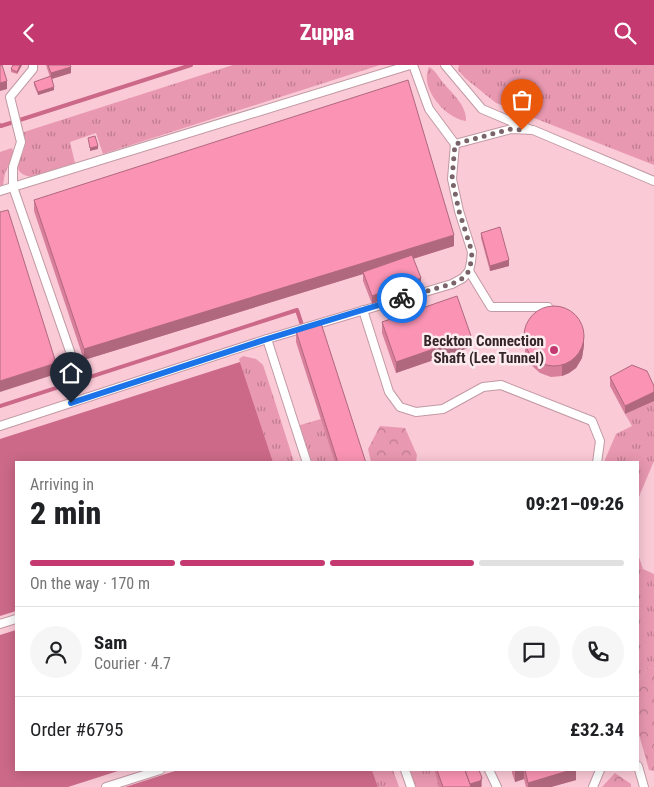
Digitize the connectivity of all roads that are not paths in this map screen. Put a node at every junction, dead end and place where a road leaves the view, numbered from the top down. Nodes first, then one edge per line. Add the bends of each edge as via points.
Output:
1 (33, 65) edge
2 (411, 65) edge
3 (445, 65) edge
4 (534, 130) junction
5 (455, 144) junction
6 (654, 181) edge
7 (13, 187) junction
8 (0, 191) edge
9 (469, 271) junction
10 (548, 307) edge
11 (363, 310) junction
12 (267, 339) junction
13 (72, 357) dead end
14 (0, 426) edge
15 (306, 461) edge
16 (597, 461) edge
17 (15, 619) edge
18 (0, 624) edge
19 (639, 770) edge
20 (157, 771) edge
21 (405, 771) edge
22 (489, 771) edge
23 (600, 771) edge
24 (106, 787) edge
25 (411, 787) edge
26 (497, 787) edge
27 (593, 787) edge
28 (644, 787) edge

1 - 7 lane via 10,97 21,142 13,167
2 - 5 lane via 429,109
2 - 7 lane
3 - 4 lane via 482,109
4 - 5 lane via 511,129
4 - 6 lane
5 - 9 lane via 452,179 472,252
7 - 8 lane
7 - 13 lane
9 - 10 lane via 491,307
9 - 11 lane via 452,284
11 - 12 lane
11 - 16 lane via 389,391 400,407 416,412 443,409 483,387 501,385 592,421 600,441
12 - 14 lane
12 - 15 lane
17 - 18 lane
19 - 28 lane
20 - 24 lane
21 - 25 lane
22 - 26 lane
23 - 27 lane

